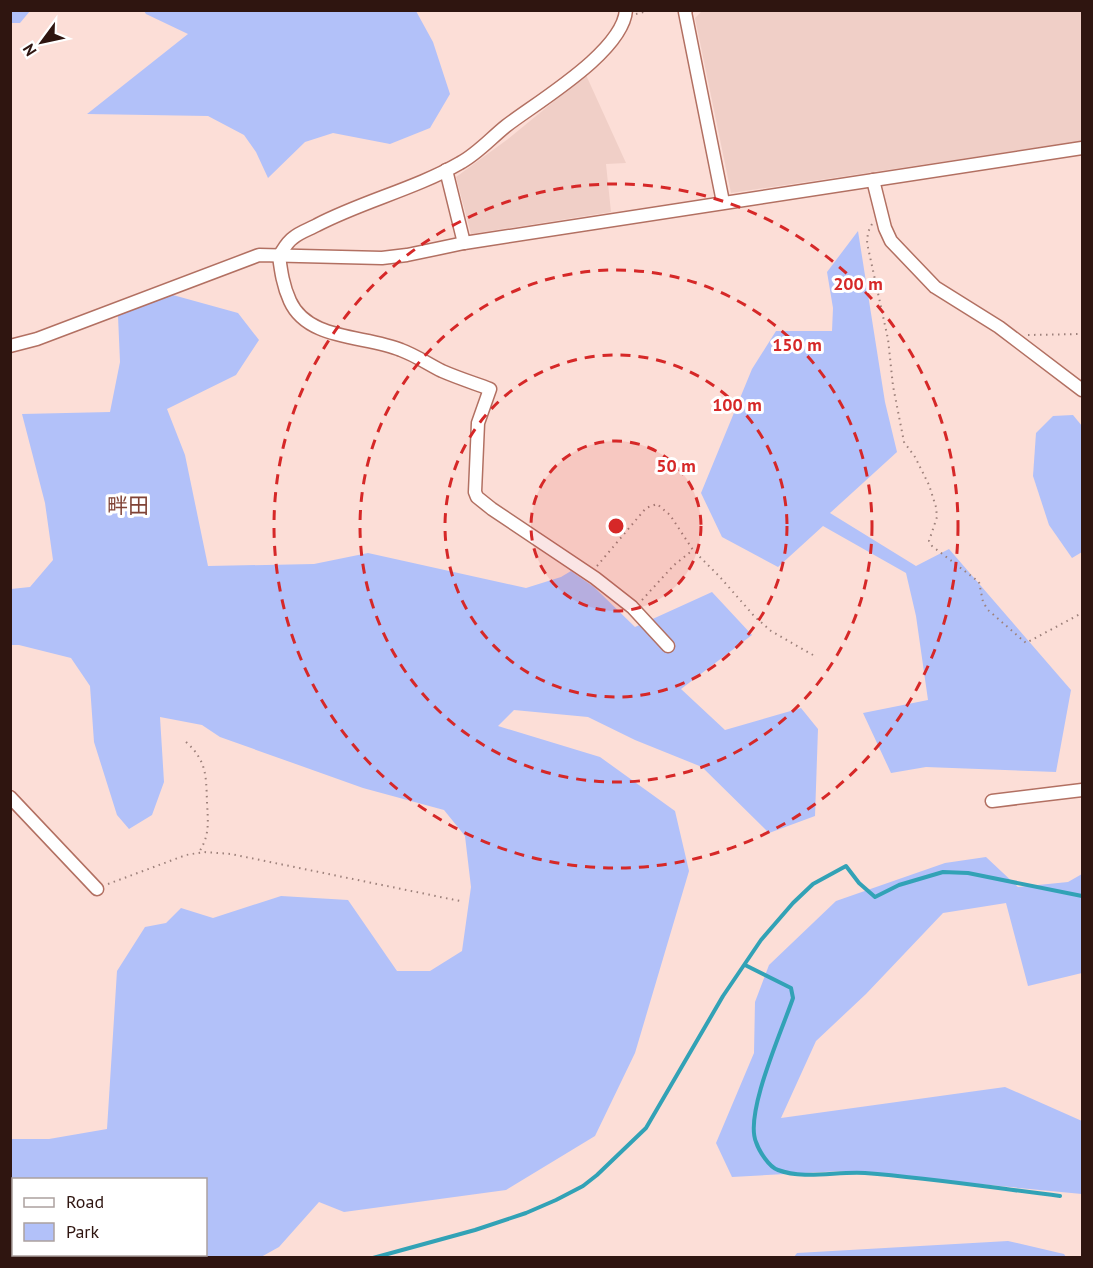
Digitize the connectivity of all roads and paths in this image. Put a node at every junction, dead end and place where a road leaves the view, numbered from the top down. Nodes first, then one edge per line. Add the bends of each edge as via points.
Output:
1 (626, 10) edge
2 (686, 10) edge
3 (1083, 148) edge
4 (446, 170) junction
5 (873, 180) junction
6 (723, 202) junction
7 (881, 212) junction
8 (464, 243) junction
9 (279, 256) junction
10 (1083, 334) edge
11 (1009, 335) junction
12 (10, 346) edge
13 (1083, 390) edge
14 (693, 550) junction
15 (589, 574) junction
16 (634, 609) junction
17 (1083, 613) edge
18 (668, 646) dead end
19 (813, 655) dead end
20 (186, 742) dead end
21 (1083, 790) edge
22 (10, 797) edge
23 (992, 801) dead end
24 (199, 852) junction
25 (97, 889) joint
26 (460, 902) dead end

1 - 4 street via 605,48 565,85 507,125 474,154
2 - 6 street
3 - 5 street
4 - 8 street
4 - 9 street via 334,216 292,238
5 - 6 street
5 - 7 street
6 - 8 street
7 - 11 street via 891,241 935,287
7 - 17 path via 868,232 867,243 888,339 904,442 929,485 938,516 929,541 979,582 988,610 1026,643
8 - 9 street via 382,258
9 - 12 street via 259,255 238,262
9 - 15 street via 291,303 315,326 399,349 490,389 478,423 477,497
10 - 11 path
11 - 13 street
14 - 15 path via 670,515 657,504 646,508
14 - 16 path
14 - 19 path via 755,617
15 - 16 street
16 - 18 street
20 - 24 path via 202,762 207,778 210,828
21 - 23 street
22 - 25 street
24 - 25 path
24 - 26 path via 231,854

